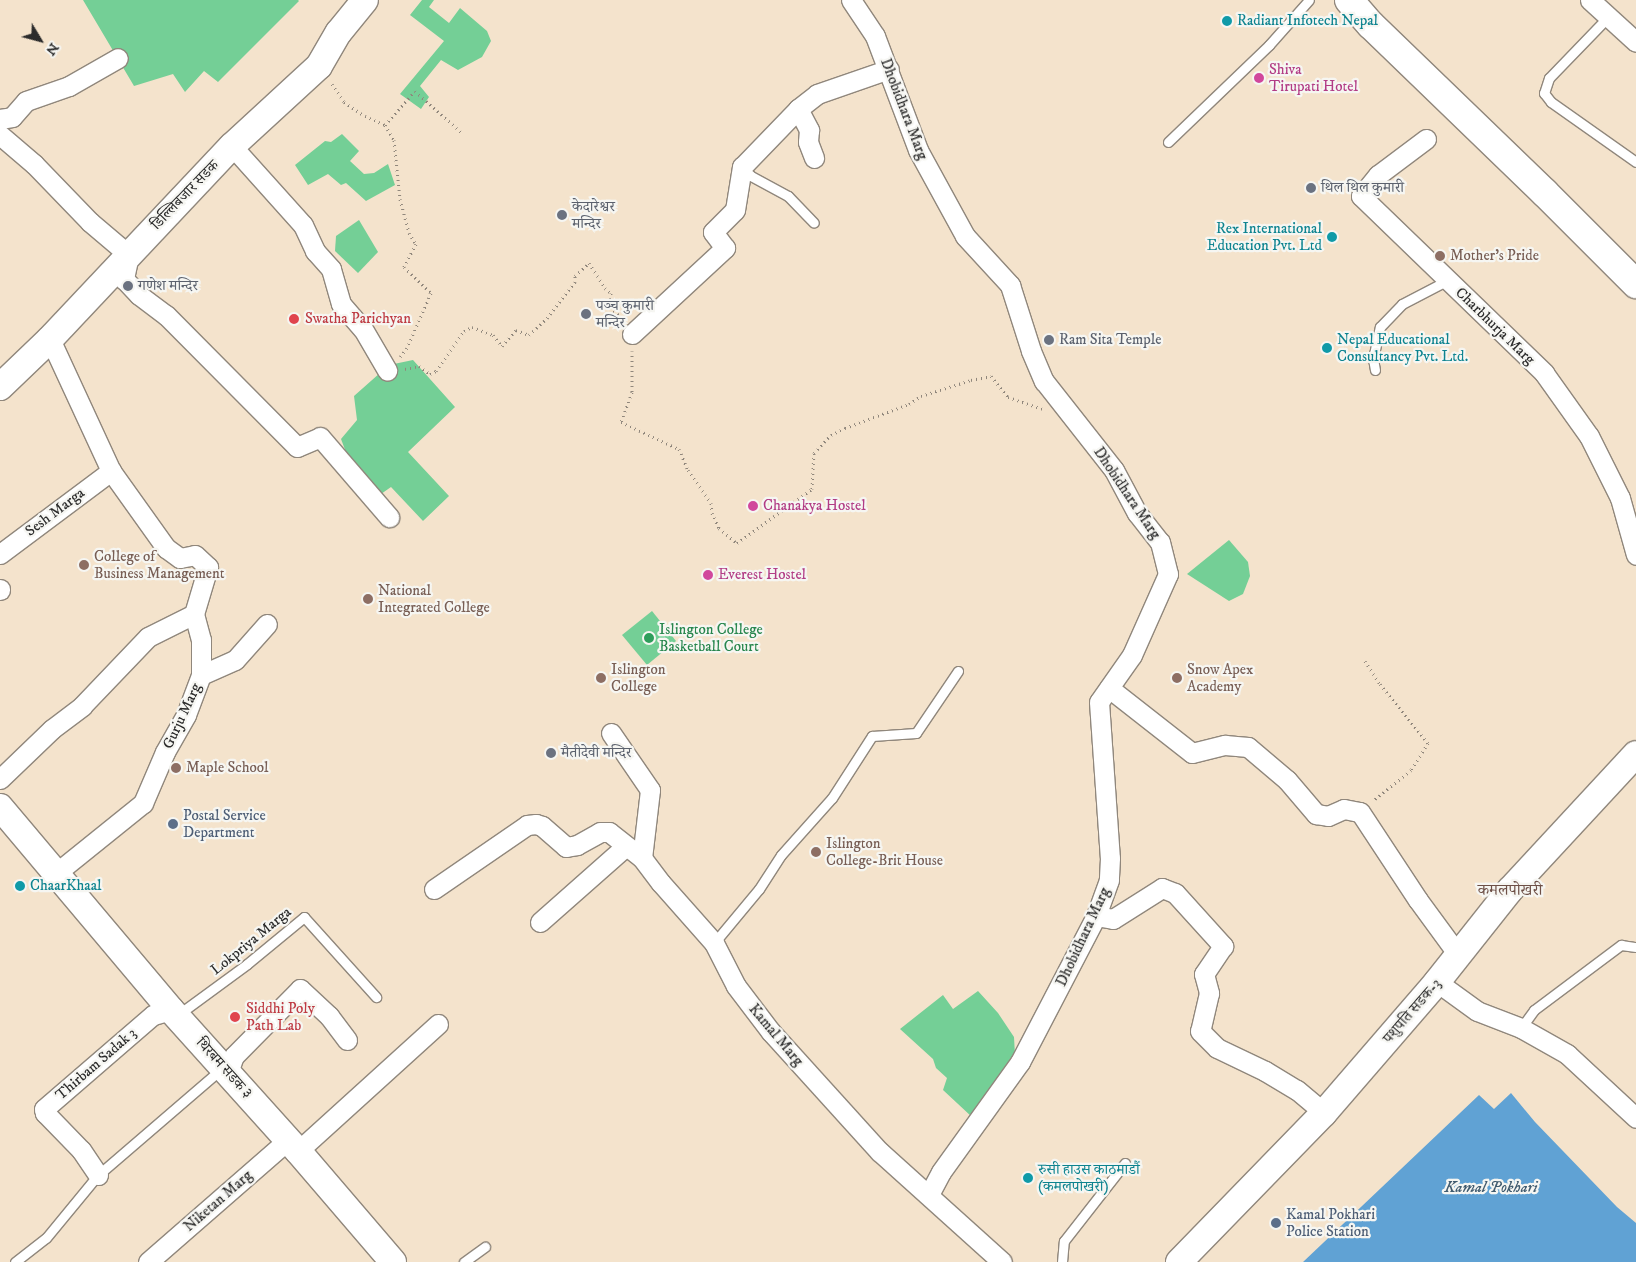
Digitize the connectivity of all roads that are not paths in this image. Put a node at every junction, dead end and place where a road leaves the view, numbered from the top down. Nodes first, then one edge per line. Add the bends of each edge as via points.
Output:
1 (365, 0) edge
2 (851, 0) edge
3 (1309, 0) edge
4 (1349, 0) edge
5 (1590, 0) edge
6 (1608, 17) junction
7 (1636, 42) edge
8 (118, 58) dead end
9 (889, 69) junction
10 (798, 109) junction
11 (0, 119) edge
12 (0, 135) edge
13 (1426, 139) dead end
14 (1168, 142) dead end
15 (232, 146) junction
16 (814, 158) dead end
17 (1636, 162) edge
18 (742, 167) junction
19 (814, 222) dead end
20 (129, 255) junction
21 (1448, 280) junction
22 (1636, 284) edge
23 (632, 334) road end
24 (50, 338) junction
25 (387, 370) road end
26 (1375, 370) dead end
27 (0, 387) edge
28 (111, 471) junction
29 (389, 517) dead end
30 (0, 554) edge
31 (1636, 555) edge
32 (194, 614) junction
33 (267, 624) dead end
34 (958, 671) dead end
35 (201, 675) junction
36 (1109, 688) junction
37 (611, 733) dead end
38 (1636, 754) edge
39 (0, 779) edge
40 (0, 808) edge
41 (626, 846) junction
42 (642, 858) junction
43 (55, 874) junction
44 (434, 889) dead end
45 (1096, 916) junction
46 (540, 922) dead end
47 (714, 943) junction
48 (1636, 947) edge
49 (1458, 956) junction
50 (1437, 982) junction
51 (376, 997) dead end
52 (174, 1013) junction
53 (438, 1024) dead end
54 (1520, 1028) junction
55 (347, 1040) dead end
56 (226, 1070) junction
57 (1324, 1113) junction
58 (1636, 1118) edge
59 (293, 1146) junction
60 (1125, 1163) dead end
61 (98, 1175) junction
62 (930, 1195) junction
63 (485, 1247) dead end
64 (15, 1262) edge
65 (148, 1262) edge
66 (393, 1262) edge
67 (464, 1262) edge
68 (1002, 1262) edge
69 (1062, 1262) edge
70 (1179, 1262) edge

1 - 15 main road, डिल्लिबजार सडक via 339,32 319,66
2 - 9 street, Dhobidhara Marg via 876,36
3 - 14 lane via 1269,45
4 - 22 main road
5 - 6 street
6 - 7 street
6 - 17 lane via 1549,78 1544,93 1551,102
8 - 11 street via 69,86 26,101 12,117
9 - 10 street via 817,94
9 - 36 street, Dhobidhara Marg via 918,150 965,236 1010,285 1044,382 1114,470 1137,513 1160,542 1168,574 1132,655
10 - 16 street via 809,130 808,142
10 - 18 street
12 - 20 street
13 - 21 street, Charbhurja Marg via 1378,175 1361,196
15 - 20 main road, डिल्लिबजार सडक
15 - 25 street via 303,225 315,251 331,269 341,304 363,329
18 - 19 lane via 751,176 788,196
18 - 23 street via 735,210 713,232 725,248
20 - 24 main road, डिल्लिबजार सडक
20 - 29 street via 124,279 139,295 166,315 297,447 320,437
21 - 26 lane via 1402,304 1380,327 1373,359
21 - 31 street, Charbhurja Marg via 1544,373 1590,436 1620,498
24 - 27 main road, डिल्लिबजार सडक
24 - 28 street
28 - 30 street, Sesh Marga
28 - 32 street via 166,548 180,558 195,555 208,567
32 - 35 street, Gurju Marg via 201,640
32 - 39 street via 148,637 82,706 52,729
33 - 35 street via 235,660
34 - 47 lane via 916,734 872,736 832,798 781,855 759,889
35 - 43 street, Gurju Marg via 186,715 165,752 143,803
36 - 45 street, Dhobidhara Marg via 1099,702 1109,880
36 - 49 street via 1192,753 1225,745 1248,747 1287,780 1316,814 1328,816 1344,809 1360,812
37 - 42 street via 650,790
38 - 49 main road, पशुपति सडक-3 via 1510,890
40 - 43 main road, थिरबम सडक ३
41 - 42 street, Kamal Marg
41 - 44 street, Kamal Marg via 609,832 600,832 577,845 566,847 542,826 527,825
41 - 46 street
42 - 47 street, Kamal Marg
43 - 52 main road, थिरबम सडक ३
45 - 57 street via 1113,919 1162,888 1174,893 1223,946 1204,974 1209,993 1200,1031 1217,1048 1297,1090
45 - 62 street, Dhobidhara Marg via 1020,1062 940,1172
47 - 62 street, Kamal Marg via 736,986 771,1032 880,1152
48 - 54 lane via 1622,945 1534,1010
49 - 50 main road, पशुपति सडक-3
50 - 54 street via 1477,1011
50 - 57 main road, पशुपति सडक-3
51 - 52 lane, Lokpriya Marga via 304,916 247,964
52 - 56 main road, थिरबम सडक ३
52 - 61 street, Thirbam Sadak 3 via 153,1015 44,1109 81,1150
53 - 59 street, Niketan Marg
54 - 58 street via 1568,1054
55 - 56 street via 329,1016 300,989 234,1056
56 - 59 main road, थिरबम सडक ३
56 - 61 lane
57 - 70 main road, पशुपति सडक-3
59 - 65 street, Niketan Marg
59 - 66 main road, थिरबम सडक ३
60 - 69 lane via 1064,1241
61 - 64 lane via 46,1238
62 - 68 street, Kamal Marg
63 - 67 lane

